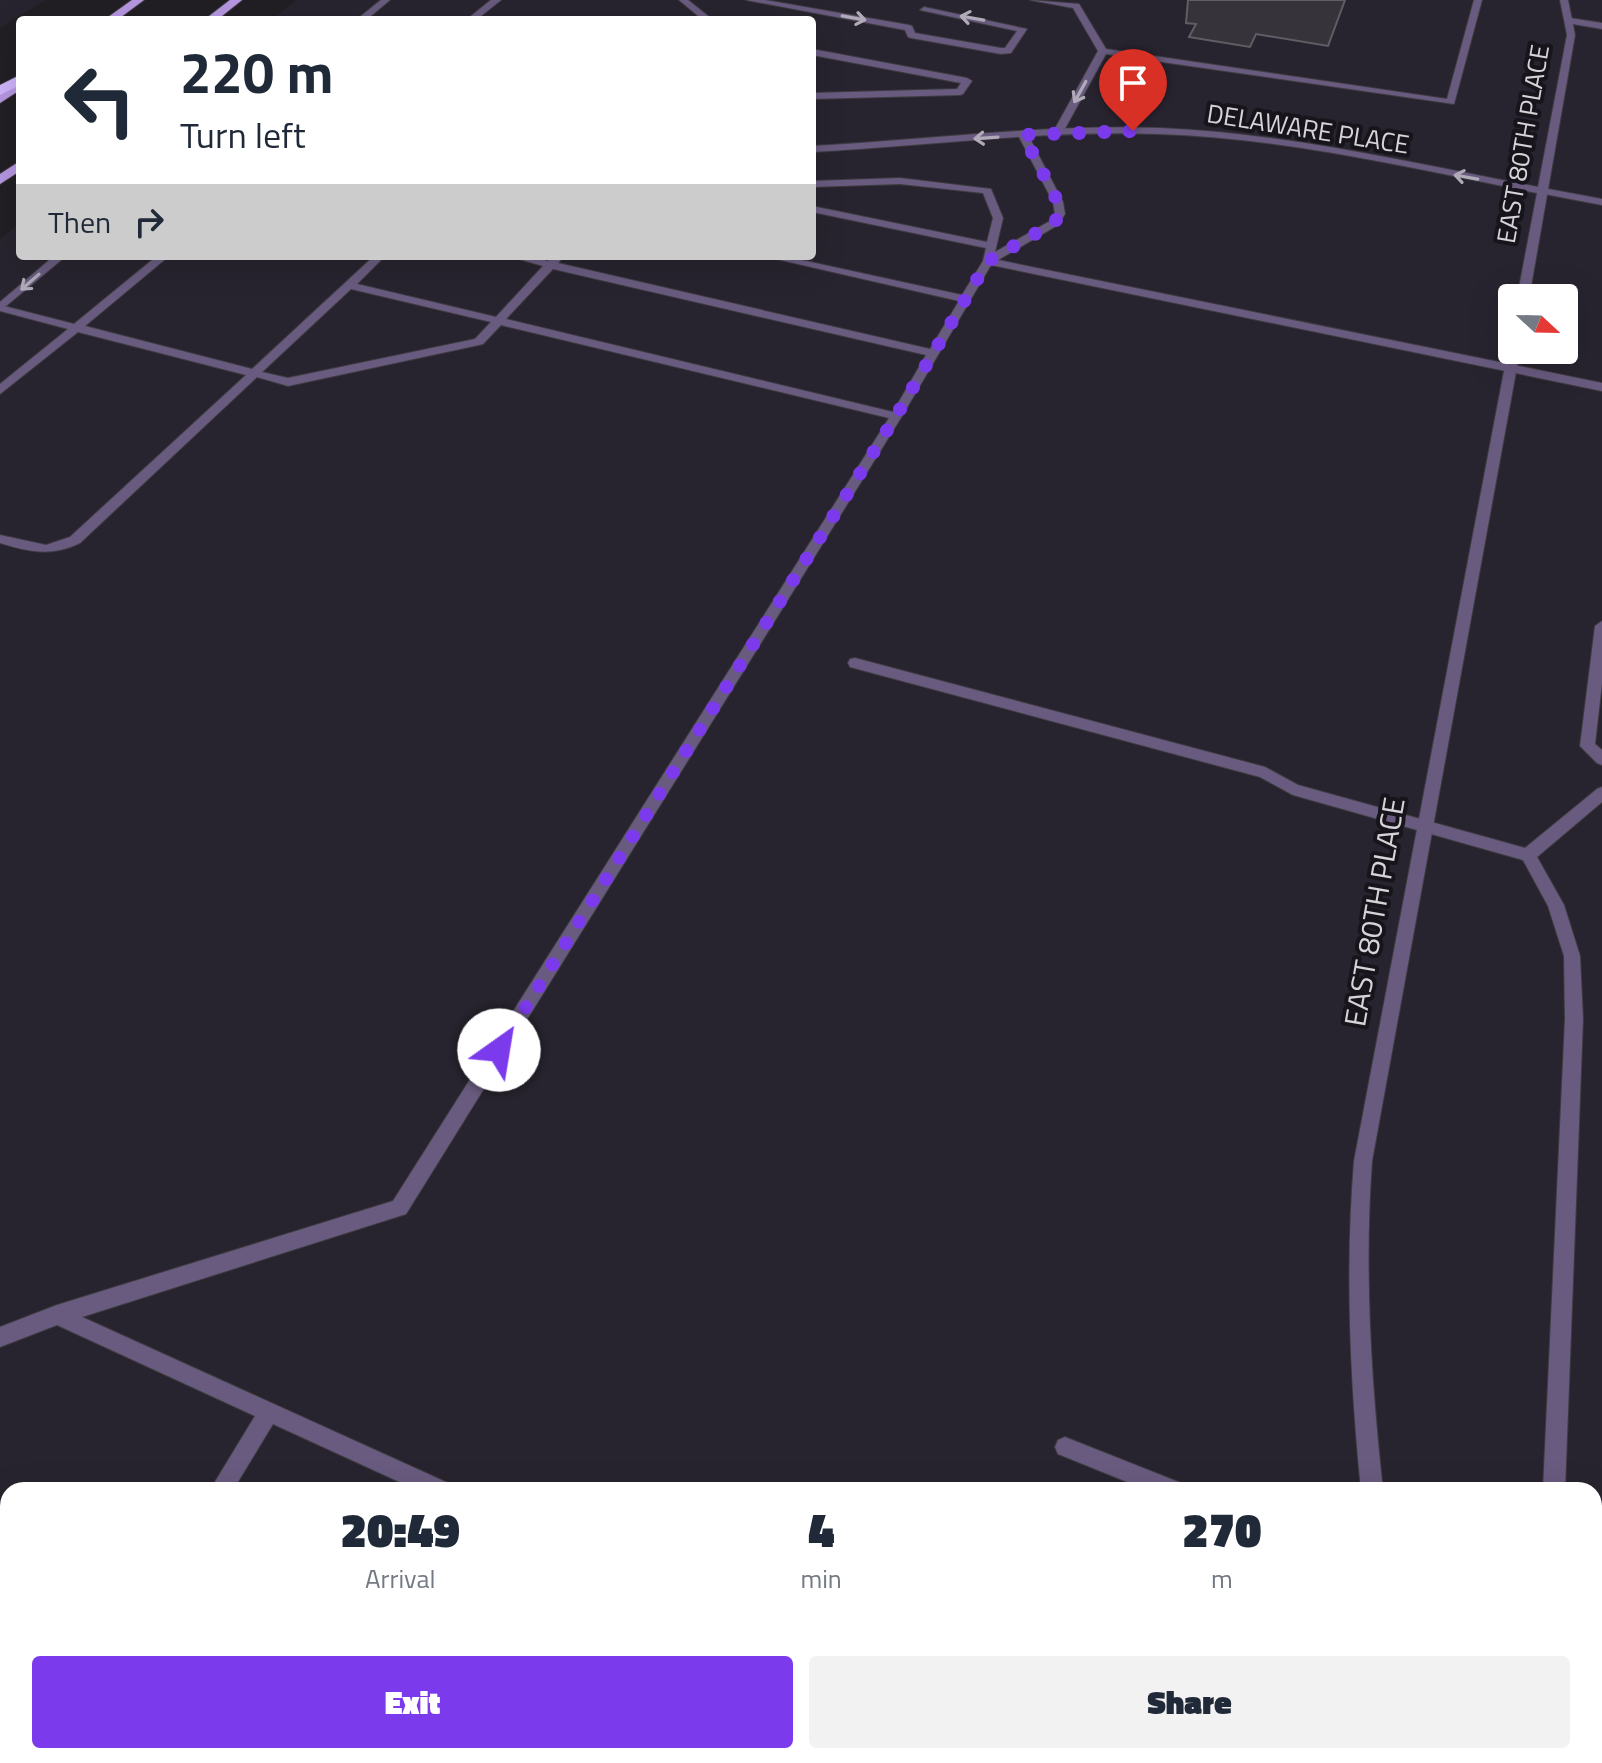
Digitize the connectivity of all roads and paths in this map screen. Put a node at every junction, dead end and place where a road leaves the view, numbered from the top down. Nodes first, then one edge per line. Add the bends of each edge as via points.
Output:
1 (139, 0) edge
2 (237, 0) edge
3 (386, 0) edge
4 (497, 0) edge
5 (683, 0) edge
6 (750, 0) edge
7 (1034, 0) edge
8 (1478, 0) edge
9 (1564, 0) edge
10 (1078, 3) edge
11 (921, 6) edge
12 (116, 16) edge
13 (215, 16) edge
14 (365, 16) edge
15 (475, 16) edge
16 (704, 16) edge
17 (1570, 21) junction
18 (1602, 26) edge
19 (909, 28) junction
20 (1103, 51) junction
21 (816, 53) edge
22 (16, 85) edge
23 (816, 96) edge
24 (0, 99) edge
25 (1057, 134) junction
26 (1023, 135) junction
27 (816, 149) edge
28 (816, 183) edge
29 (1543, 191) junction
30 (1602, 202) edge
31 (816, 210) edge
32 (990, 254) junction
33 (56, 260) edge
34 (159, 260) edge
35 (376, 260) edge
36 (555, 260) edge
37 (786, 260) edge
38 (1526, 284) edge
39 (349, 285) junction
40 (966, 299) junction
41 (0, 308) edge
42 (499, 321) junction
43 (76, 328) junction
44 (933, 353) junction
45 (1498, 355) edge
46 (1511, 364) edge
47 (1531, 364) edge
48 (253, 373) junction
49 (1602, 387) edge
50 (0, 390) edge
51 (896, 416) junction
52 (0, 539) edge
53 (1602, 626) edge
54 (855, 663) dead end
55 (1599, 676) edge
56 (1602, 759) edge
57 (1602, 793) edge
58 (1423, 826) junction
59 (1528, 855) junction
60 (57, 1315) junction
61 (0, 1337) edge
62 (269, 1412) junction
63 (1065, 1447) dead end
64 (226, 1482) edge
65 (423, 1482) edge
66 (1154, 1482) edge
67 (1371, 1482) edge
68 (1554, 1482) edge

1 - 12 main road
2 - 13 main road
3 - 14 street
4 - 15 street
5 - 16 street
6 -> 19 street
7 - 10 street
8 - 20 street via 1451,102
9 - 17 street, EAST 80TH PLACE
10 - 20 street
11 - 19 street
19 -> 11 street via 911,35 1001,51 1008,51 1023,29
17 - 18 street
17 - 29 street, EAST 80TH PLACE
20 -> 25 street
21 - 23 street via 967,81 960,92
22 - 24 main road
25 - 26 street, DELAWARE PLACE
29 -> 25 street, DELAWARE PLACE via 1250,138 1147,131
26 -> 27 street, DELAWARE PLACE
26 - 32 street via 1060,214 1054,223
28 - 32 street via 942,182 987,191 998,218
29 - 30 street, DELAWARE PLACE
29 - 38 street, EAST 80TH PLACE
31 - 32 street
32 - 40 street
32 - 45 street
33 -> 41 street
34 - 43 street
35 - 39 street
36 - 42 street
36 - 44 street
37 - 40 street
39 - 42 street
39 - 48 street
40 - 44 street
41 - 43 street
42 - 48 street via 479,342 288,382
42 - 51 street
43 - 48 street
43 - 50 street
44 - 51 street
46 - 58 street, EAST 80TH PLACE
47 - 49 street
48 - 52 street via 75,540 43,551
51 - 60 street via 399,1208
53 - 55 street
54 - 58 street via 1265,773 1293,789
55 - 56 street via 1587,746
57 - 59 street
58 - 59 street
58 - 67 street, EAST 80TH PLACE via 1363,1161 1356,1234 1357,1316
59 - 68 street via 1556,905 1572,956 1574,1019
60 - 61 street
60 - 62 street
62 - 64 street
62 - 65 street
63 - 66 street

